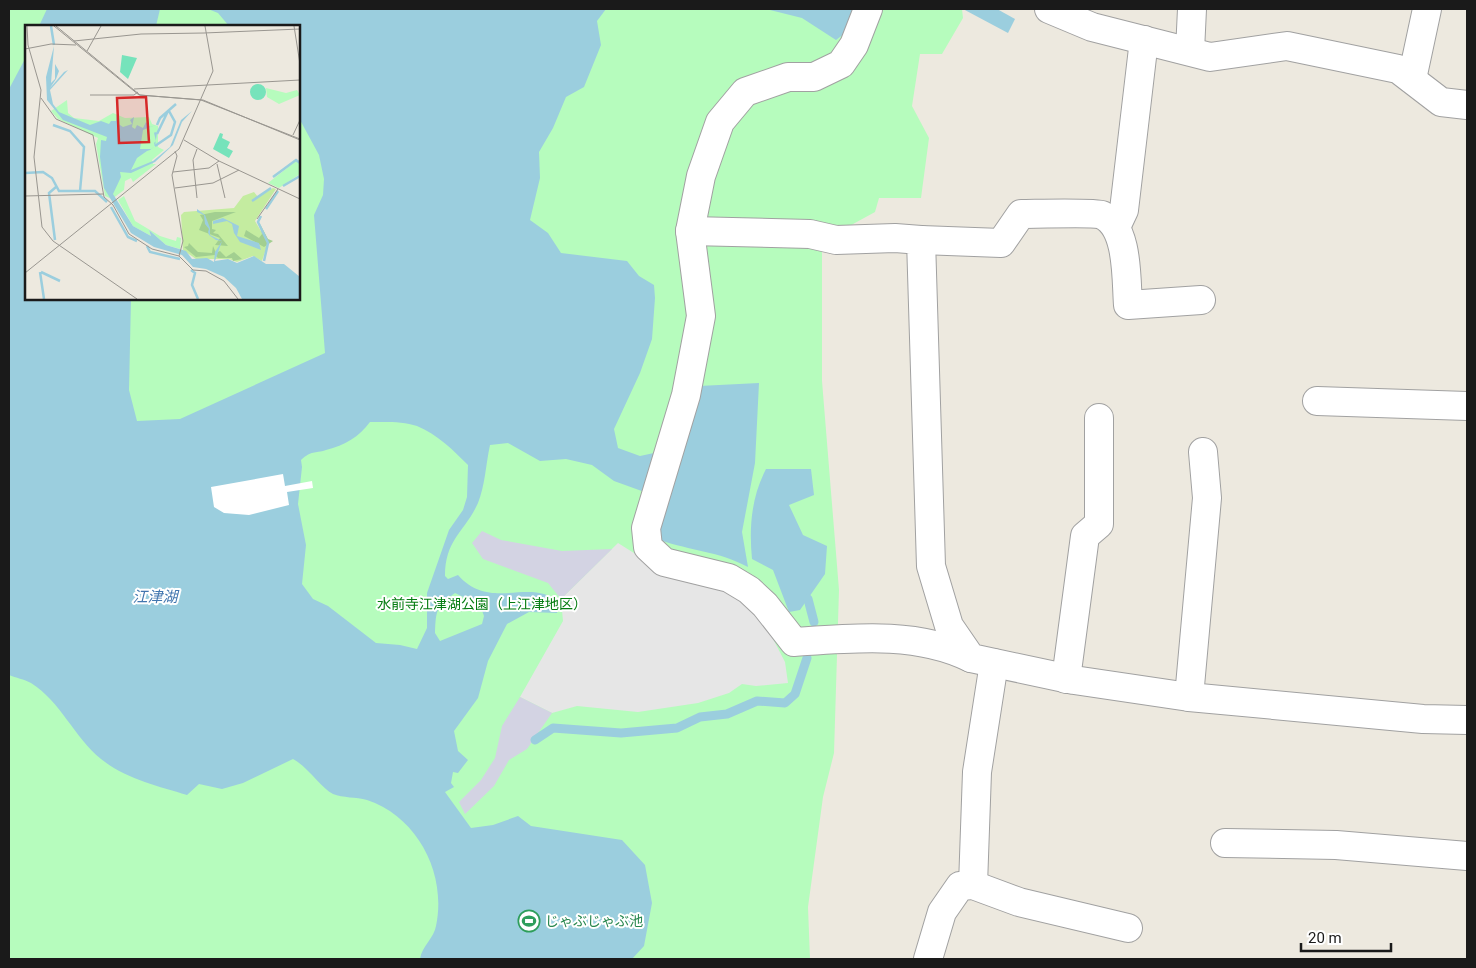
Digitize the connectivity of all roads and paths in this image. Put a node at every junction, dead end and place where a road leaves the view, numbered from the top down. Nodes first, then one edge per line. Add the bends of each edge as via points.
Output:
1 (868, 9) edge
2 (1049, 9) edge
3 (1192, 9) edge
4 (1427, 9) edge
5 (1144, 40) junction
6 (1190, 51) junction
7 (1412, 79) junction
8 (1467, 104) edge
9 (1116, 227) junction
10 (690, 231) junction
11 (921, 240) junction
12 (1201, 300) dead end
13 (1317, 401) dead end
14 (1467, 406) edge
15 (1099, 418) dead end
16 (1203, 452) dead end
17 (982, 661) junction
18 (1066, 679) junction
19 (1190, 697) junction
20 (1467, 720) edge
21 (1225, 843) dead end
22 (1467, 856) edge
23 (973, 885) junction
24 (1128, 928) dead end
25 (928, 959) edge

1 - 10 street via 854,45 841,64 814,77 788,77 745,92 720,122 701,176
2 - 5 street via 1092,26
3 - 6 street
4 - 7 street
5 - 6 street
5 - 9 street via 1124,210
6 - 7 street via 1210,57 1287,46 1398,69
7 - 8 street via 1441,102
9 - 11 street via 1102,215 1020,214 1001,242
9 - 12 street via 1124,247 1128,305
10 - 11 street via 810,234 836,240
10 - 17 street via 701,316 686,395 646,528 648,547 664,562 729,578 749,590 766,605 794,642 851,638 929,643
11 - 17 street via 931,566 949,626
13 - 14 street
15 - 18 street via 1099,524 1085,536
16 - 19 street via 1207,498
17 - 18 street
17 - 23 street
18 - 19 street
19 - 20 street via 1423,719
21 - 22 street via 1336,845
23 - 24 street via 1019,902
23 - 25 street via 960,886 942,912

